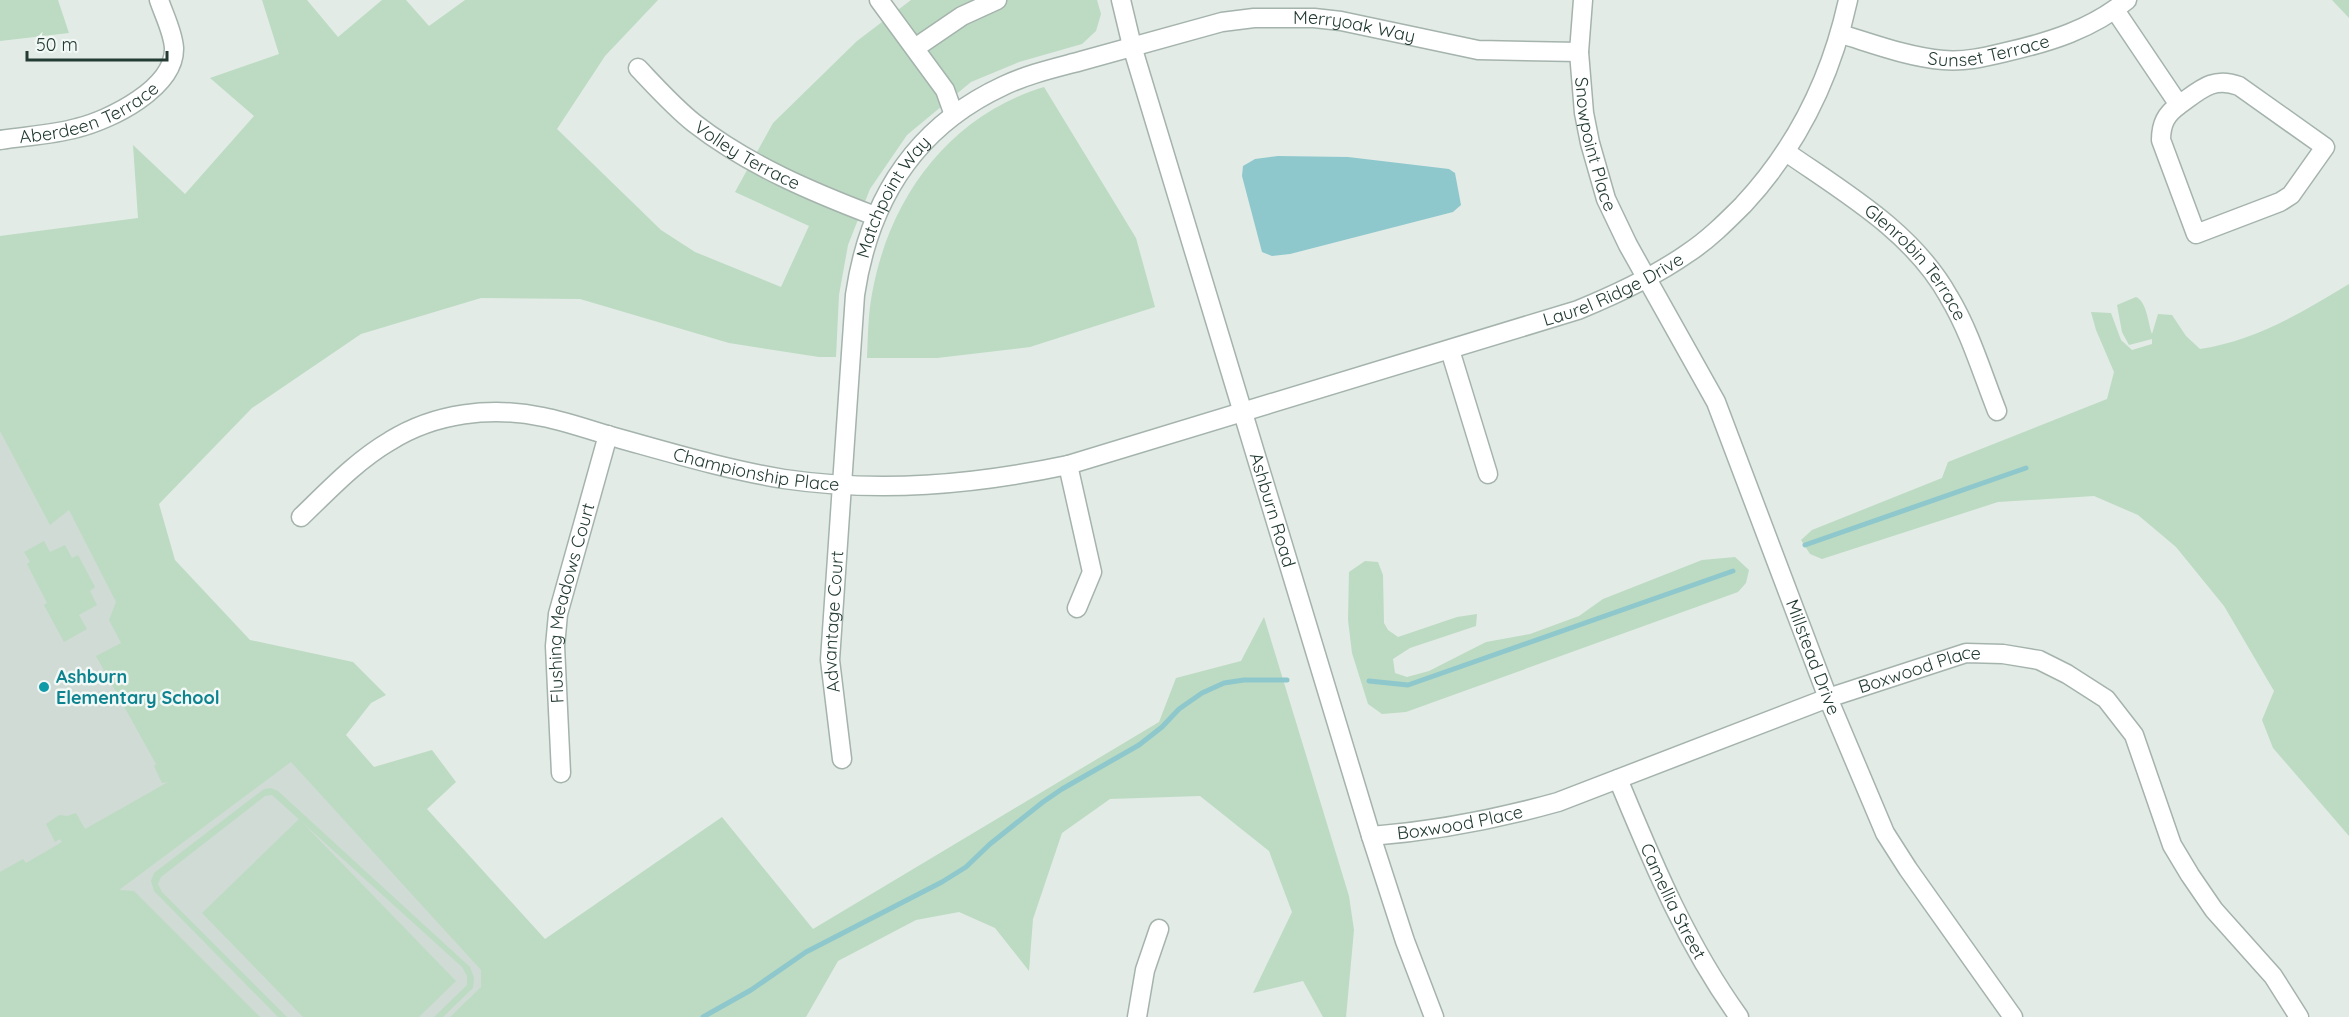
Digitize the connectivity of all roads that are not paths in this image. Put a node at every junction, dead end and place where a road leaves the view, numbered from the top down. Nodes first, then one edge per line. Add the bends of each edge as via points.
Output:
1 (159, 0) edge
2 (879, 0) edge
3 (997, 0) edge
4 (1121, 0) edge
5 (1583, 0) edge
6 (1848, 0) edge
7 (2121, 5) edge
8 (1841, 34) junction
9 (1132, 46) junction
10 (915, 48) junction
11 (1580, 52) junction
12 (638, 68) dead end
13 (2179, 105) junction
14 (954, 115) junction
15 (0, 140) edge
16 (1786, 152) junction
17 (875, 216) junction
18 (1647, 278) junction
19 (1450, 350) junction
20 (1996, 411) dead end
21 (1243, 413) junction
22 (608, 435) junction
23 (1068, 465) junction
24 (1488, 474) dead end
25 (842, 485) junction
26 (301, 518) dead end
27 (1077, 608) dead end
28 (1828, 698) junction
29 (842, 759) dead end
30 (561, 773) dead end
31 (1618, 778) junction
32 (1371, 836) junction
33 (1159, 929) dead end
34 (1137, 1017) edge
35 (1434, 1017) edge
36 (1739, 1017) edge
37 (2013, 1017) edge
38 (2299, 1017) edge

1 - 15 street, Aberdeen Terrace via 174,49 161,81 150,92 119,111 78,128
2 - 10 street
3 - 10 street via 962,16
4 - 9 street, Ashburn Road
5 - 11 street, Snowpoint Place
6 - 8 street, Laurel Ridge Drive
7 - 8 street, Sunset Terrace via 2089,26 2048,43 1974,60 1921,57
7 - 13 street
8 - 16 street, Laurel Ridge Drive via 1821,90
9 - 11 street, Merryoak Way via 1222,22 1287,16 1341,21 1478,50
9 - 14 street, Matchpoint Way via 1026,77
9 - 21 street, Ashburn Road
10 - 14 street via 945,90
11 - 18 street, Snowpoint Place via 1584,114 1598,172 1617,224
12 - 17 street, Volley Terrace via 693,122 730,149 770,172
13 - 13 street via 2166,116 2161,140 2196,234 2291,195 2325,147 2228,81 2205,87
14 - 17 street, Matchpoint Way via 916,152
16 - 18 street, Laurel Ridge Drive via 1760,187 1726,222 1690,252
16 - 20 street, Glenrobin Terrace via 1887,225 1933,272 1961,320
17 - 25 street, Matchpoint Way via 855,295
18 - 19 street, Laurel Ridge Drive via 1578,310
18 - 28 street, Millstead Drive via 1716,402
19 - 21 street, Laurel Ridge Drive
19 - 24 street
21 - 23 street, Championship Place
21 - 32 street, Ashburn Road
22 - 25 street, Championship Place via 738,470
22 - 26 street, Championship Place via 513,412 450,417 390,440 352,468
22 - 30 street, Flushing Meadows Court via 558,614 555,646
23 - 25 street, Championship Place via 959,483 911,487
23 - 27 street via 1092,572
25 - 29 street, Advantage Court via 830,660
28 - 31 street, Boxwood Place
28 - 37 street, Millstead Drive via 1885,833
28 - 38 street, Boxwood Place via 1966,653 2038,660 2106,699 2134,735 2172,844 2190,875 2214,910 2273,976
31 - 32 street, Boxwood Place via 1512,815 1412,833
31 - 36 street, Camellia Street via 1664,890
32 - 35 street, Ashburn Road
33 - 34 street via 1145,970

